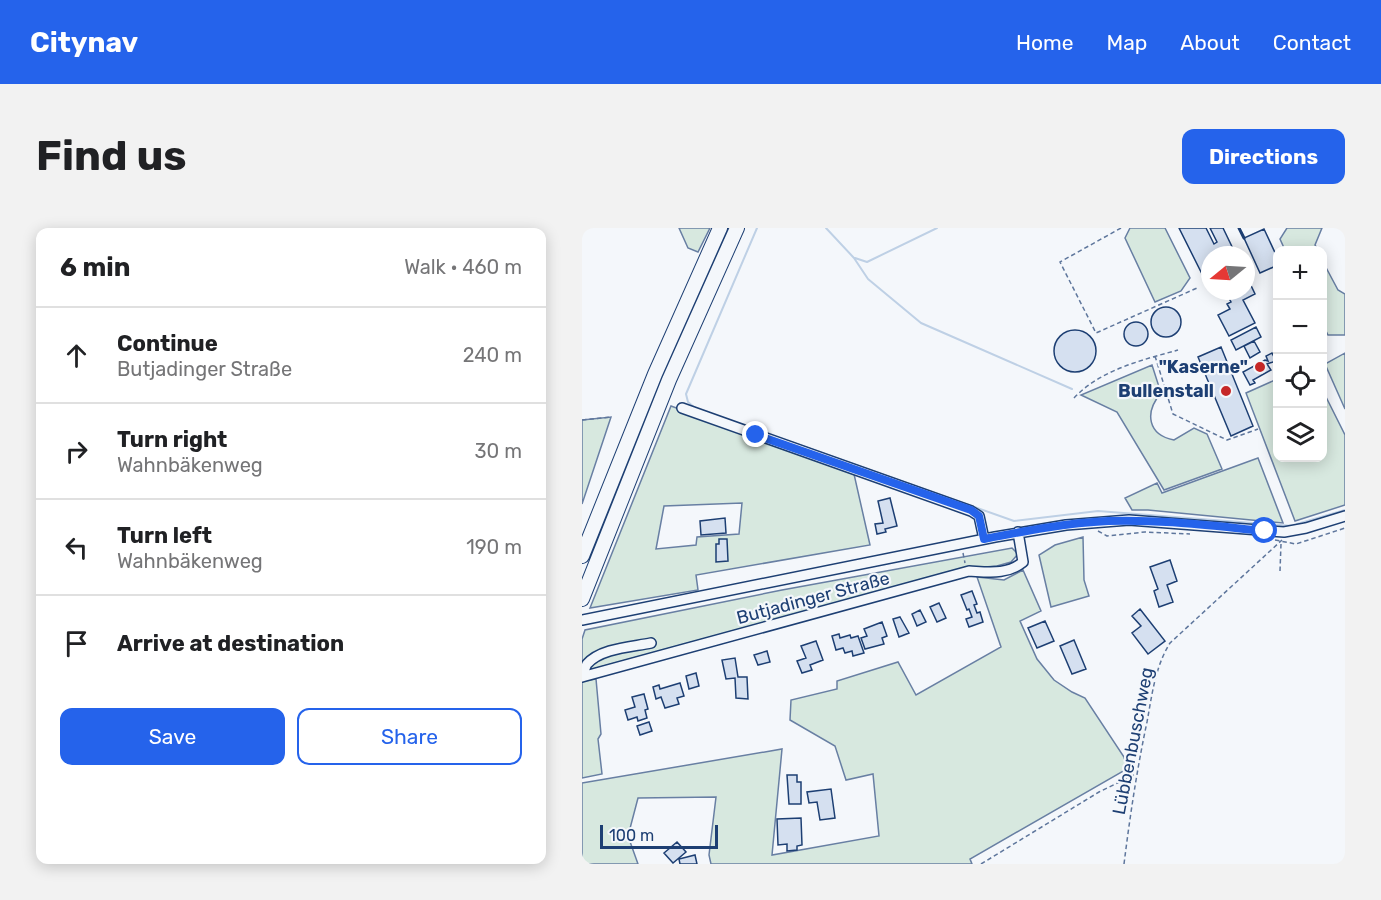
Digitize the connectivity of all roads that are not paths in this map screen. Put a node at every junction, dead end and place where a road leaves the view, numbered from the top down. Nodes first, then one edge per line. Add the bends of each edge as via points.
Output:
1 (720, 228) edge
2 (737, 228) edge
3 (682, 408) dead end
4 (1345, 516) edge
5 (1018, 532) junction
6 (984, 539) junction
7 (582, 556) edge
8 (582, 599) edge
9 (584, 620) edge
10 (651, 643) dead end
11 (582, 677) edge

1 - 7 highway via 655,374
2 - 8 highway via 669,380
3 - 6 street via 971,510 979,516
4 - 5 street, Butjadinger Straße via 1284,531 1118,520
5 - 6 street, Butjadinger Straße
5 - 11 street, Butjadinger Straße via 1023,562 1014,569 997,573 969,571
6 - 9 street, Butjadinger Straße
10 - 11 street via 606,652 586,665

